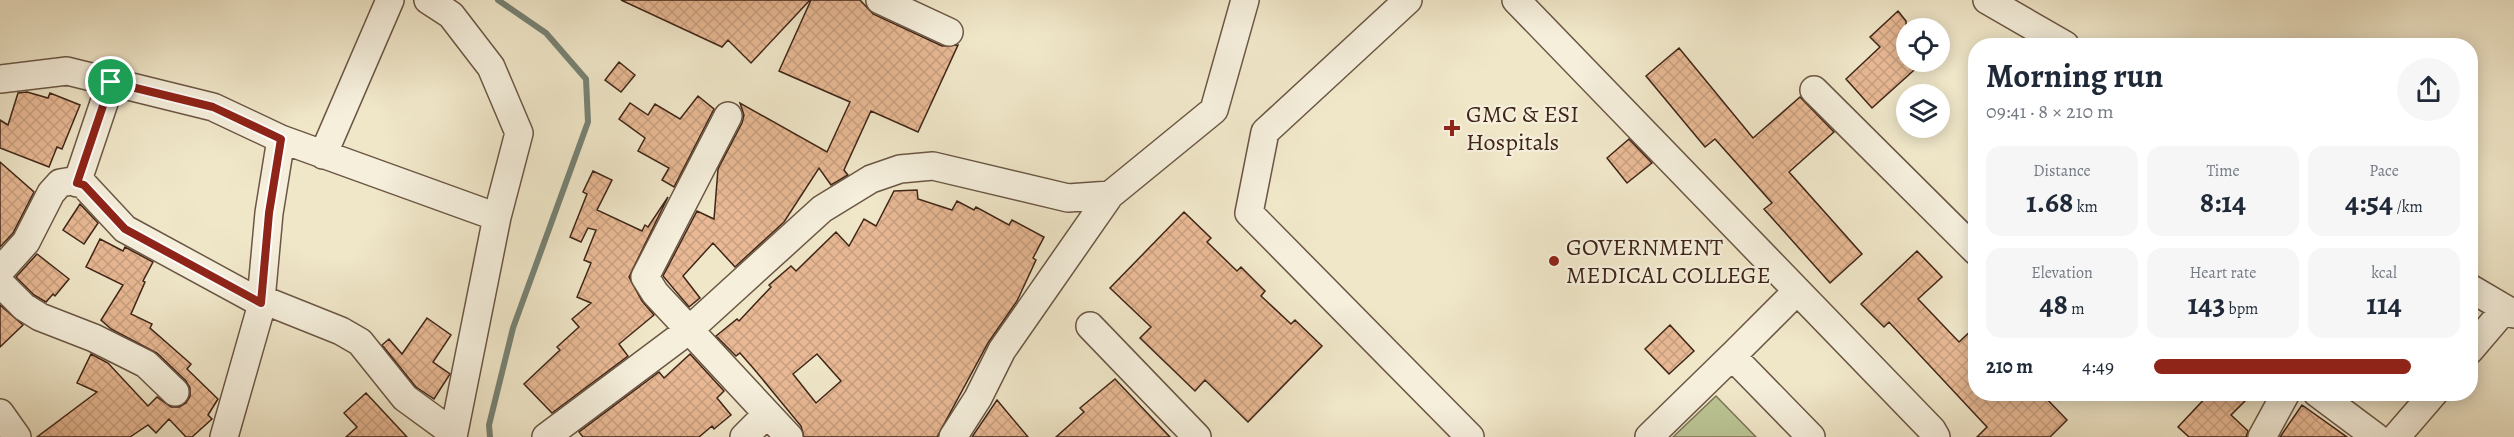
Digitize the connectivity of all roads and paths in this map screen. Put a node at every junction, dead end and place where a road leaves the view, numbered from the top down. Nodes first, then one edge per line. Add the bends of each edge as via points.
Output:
1 (390, 0) edge
2 (428, 0) edge
3 (880, 0) edge
4 (1245, 0) edge
5 (1408, 0) edge
6 (1516, 0) edge
7 (1988, 0) edge
8 (949, 32) dead end
9 (2053, 38) edge
10 (0, 79) edge
11 (111, 82) junction
12 (1814, 90) dead end
13 (728, 116) dead end
14 (281, 139) junction
15 (323, 155) junction
16 (77, 183) junction
17 (1110, 195) junction
18 (497, 217) junction
19 (1968, 243) edge
20 (0, 271) edge
21 (0, 283) edge
22 (1797, 291) junction
23 (2478, 293) edge
24 (261, 301) junction
25 (2510, 311) edge
26 (1090, 326) dead end
27 (689, 330) junction
28 (2478, 342) edge
29 (1732, 356) junction
30 (175, 392) dead end
31 (2282, 401) edge
32 (2328, 401) edge
33 (2427, 401) edge
34 (0, 413) edge
35 (766, 415) junction
36 (562, 432) edge
37 (453, 435) edge
38 (17, 437) edge
39 (224, 437) edge
40 (744, 437) edge
41 (789, 437) edge
42 (954, 437) edge
43 (1197, 437) edge
44 (1470, 437) edge
45 (1649, 437) edge
46 (1811, 437) edge
47 (1936, 437) edge
48 (2262, 437) edge
49 (2376, 437) edge
50 (2396, 437) edge

1 - 15 street
2 - 18 street via 451,15 491,67 519,133
3 - 8 street
4 - 17 street via 1215,110
5 - 44 street via 1265,132 1249,213
6 - 22 street
7 - 9 street
10 - 11 street via 67,71
11 - 14 street via 213,107
11 - 16 street
12 - 19 street
13 - 27 street via 645,277
14 - 15 street
14 - 24 street
15 - 18 street
16 - 20 street via 60,183 51,193 26,242
16 - 24 street via 84,185 125,229
17 - 27 street via 1068,198 933,166 900,169 871,179 822,208
17 - 42 street via 1002,350
18 - 37 street
21 - 30 street via 40,317 146,364
22 - 29 street
22 - 47 street
23 - 25 street
24 - 37 street via 360,342 405,398
24 - 39 street
25 - 28 street
26 - 43 street
27 - 35 street
27 - 36 street
29 - 45 street
29 - 46 street
31 - 48 street
32 - 49 street
33 - 50 street
34 - 38 street
35 - 40 street
35 - 41 street

